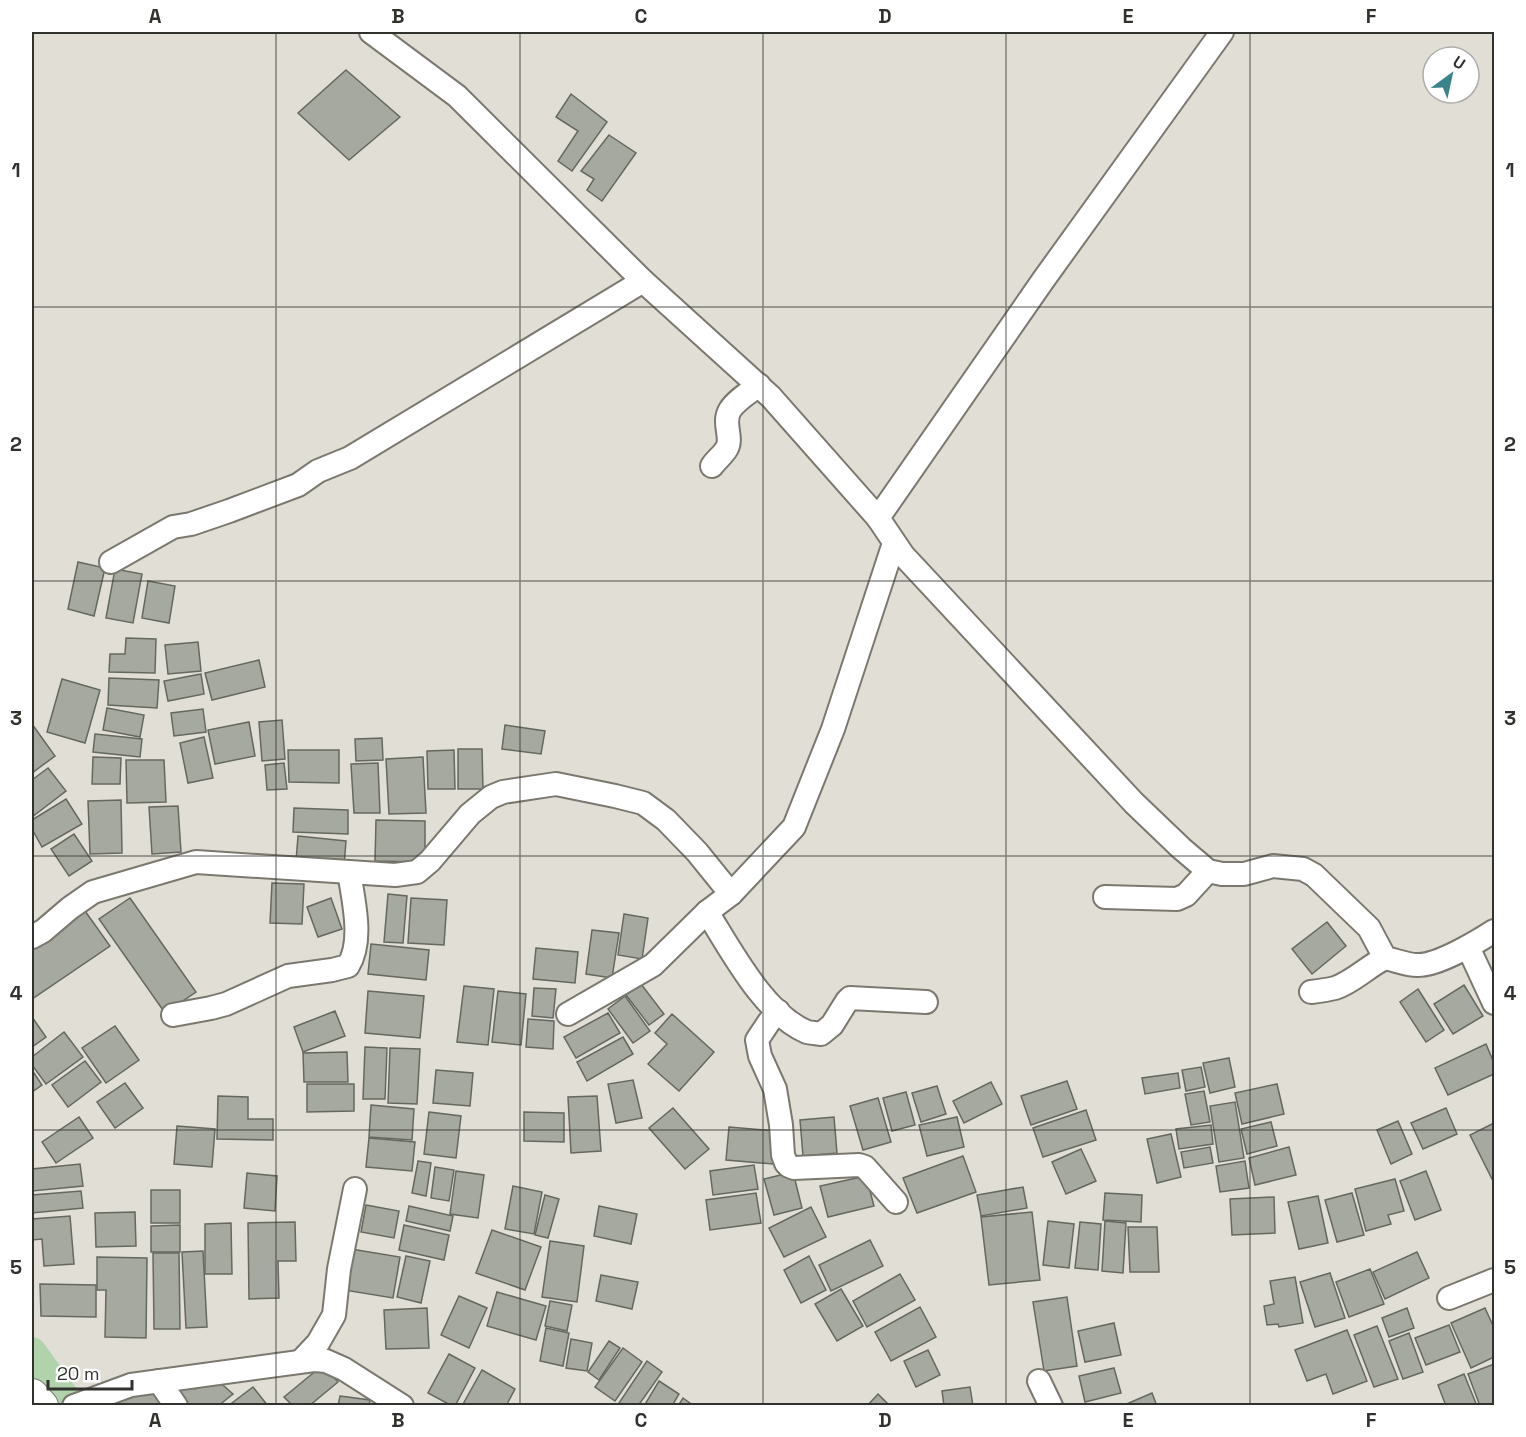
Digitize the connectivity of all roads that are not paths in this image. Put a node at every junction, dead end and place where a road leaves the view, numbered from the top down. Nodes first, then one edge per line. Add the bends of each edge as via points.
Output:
1 (371, 32) edge
2 (1222, 32) edge
3 (643, 281) junction
4 (759, 385) junction
5 (712, 466) dead end
6 (878, 518) junction
7 (894, 543) junction
8 (111, 562) dead end
9 (1208, 871) junction
10 (349, 872) junction
11 (731, 894) junction
12 (1105, 897) dead end
13 (707, 912) junction
14 (1494, 931) edge
15 (32, 938) edge
16 (1468, 947) junction
17 (1384, 958) junction
18 (1311, 992) dead end
19 (926, 1002) dead end
20 (1494, 1003) edge
21 (778, 1011) junction
22 (568, 1014) dead end
23 (173, 1015) dead end
24 (355, 1189) dead end
25 (896, 1202) dead end
26 (1494, 1280) edge
27 (1449, 1298) dead end
28 (301, 1361) junction
29 (159, 1381) junction
30 (1039, 1381) dead end
31 (32, 1395) edge
32 (42, 1406) edge
33 (74, 1406) edge
34 (176, 1406) edge
35 (402, 1406) edge
36 (1051, 1406) edge

1 - 3 street via 457,96
2 - 6 street
3 - 4 street
3 - 8 street via 350,458 318,471 298,485 173,528
4 - 5 street via 729,411 728,447
4 - 6 street
6 - 7 street
7 - 9 street via 1134,803
7 - 11 street via 833,729 794,827
9 - 12 street via 1178,899
9 - 17 street via 1244,874 1273,866 1303,869 1369,928
10 - 11 street via 417,872 491,796 556,784 643,803 697,852
10 - 15 street via 196,862 93,892
10 - 23 street via 356,941 348,966 288,975 226,1004
11 - 13 street
13 - 21 street via 742,967
13 - 22 street via 653,965
14 - 16 street
16 - 17 street via 1429,964
16 - 20 street
17 - 18 street via 1336,987
19 - 21 street via 850,998 821,1034 808,1032
21 - 25 street via 757,1040 775,1089 786,1163 794,1168 865,1167
24 - 28 street via 334,1315 318,1343
26 - 27 street
28 - 29 street
28 - 35 street via 326,1361 344,1369
29 - 33 street via 131,1385
29 - 34 street
30 - 36 street
31 - 32 main road

